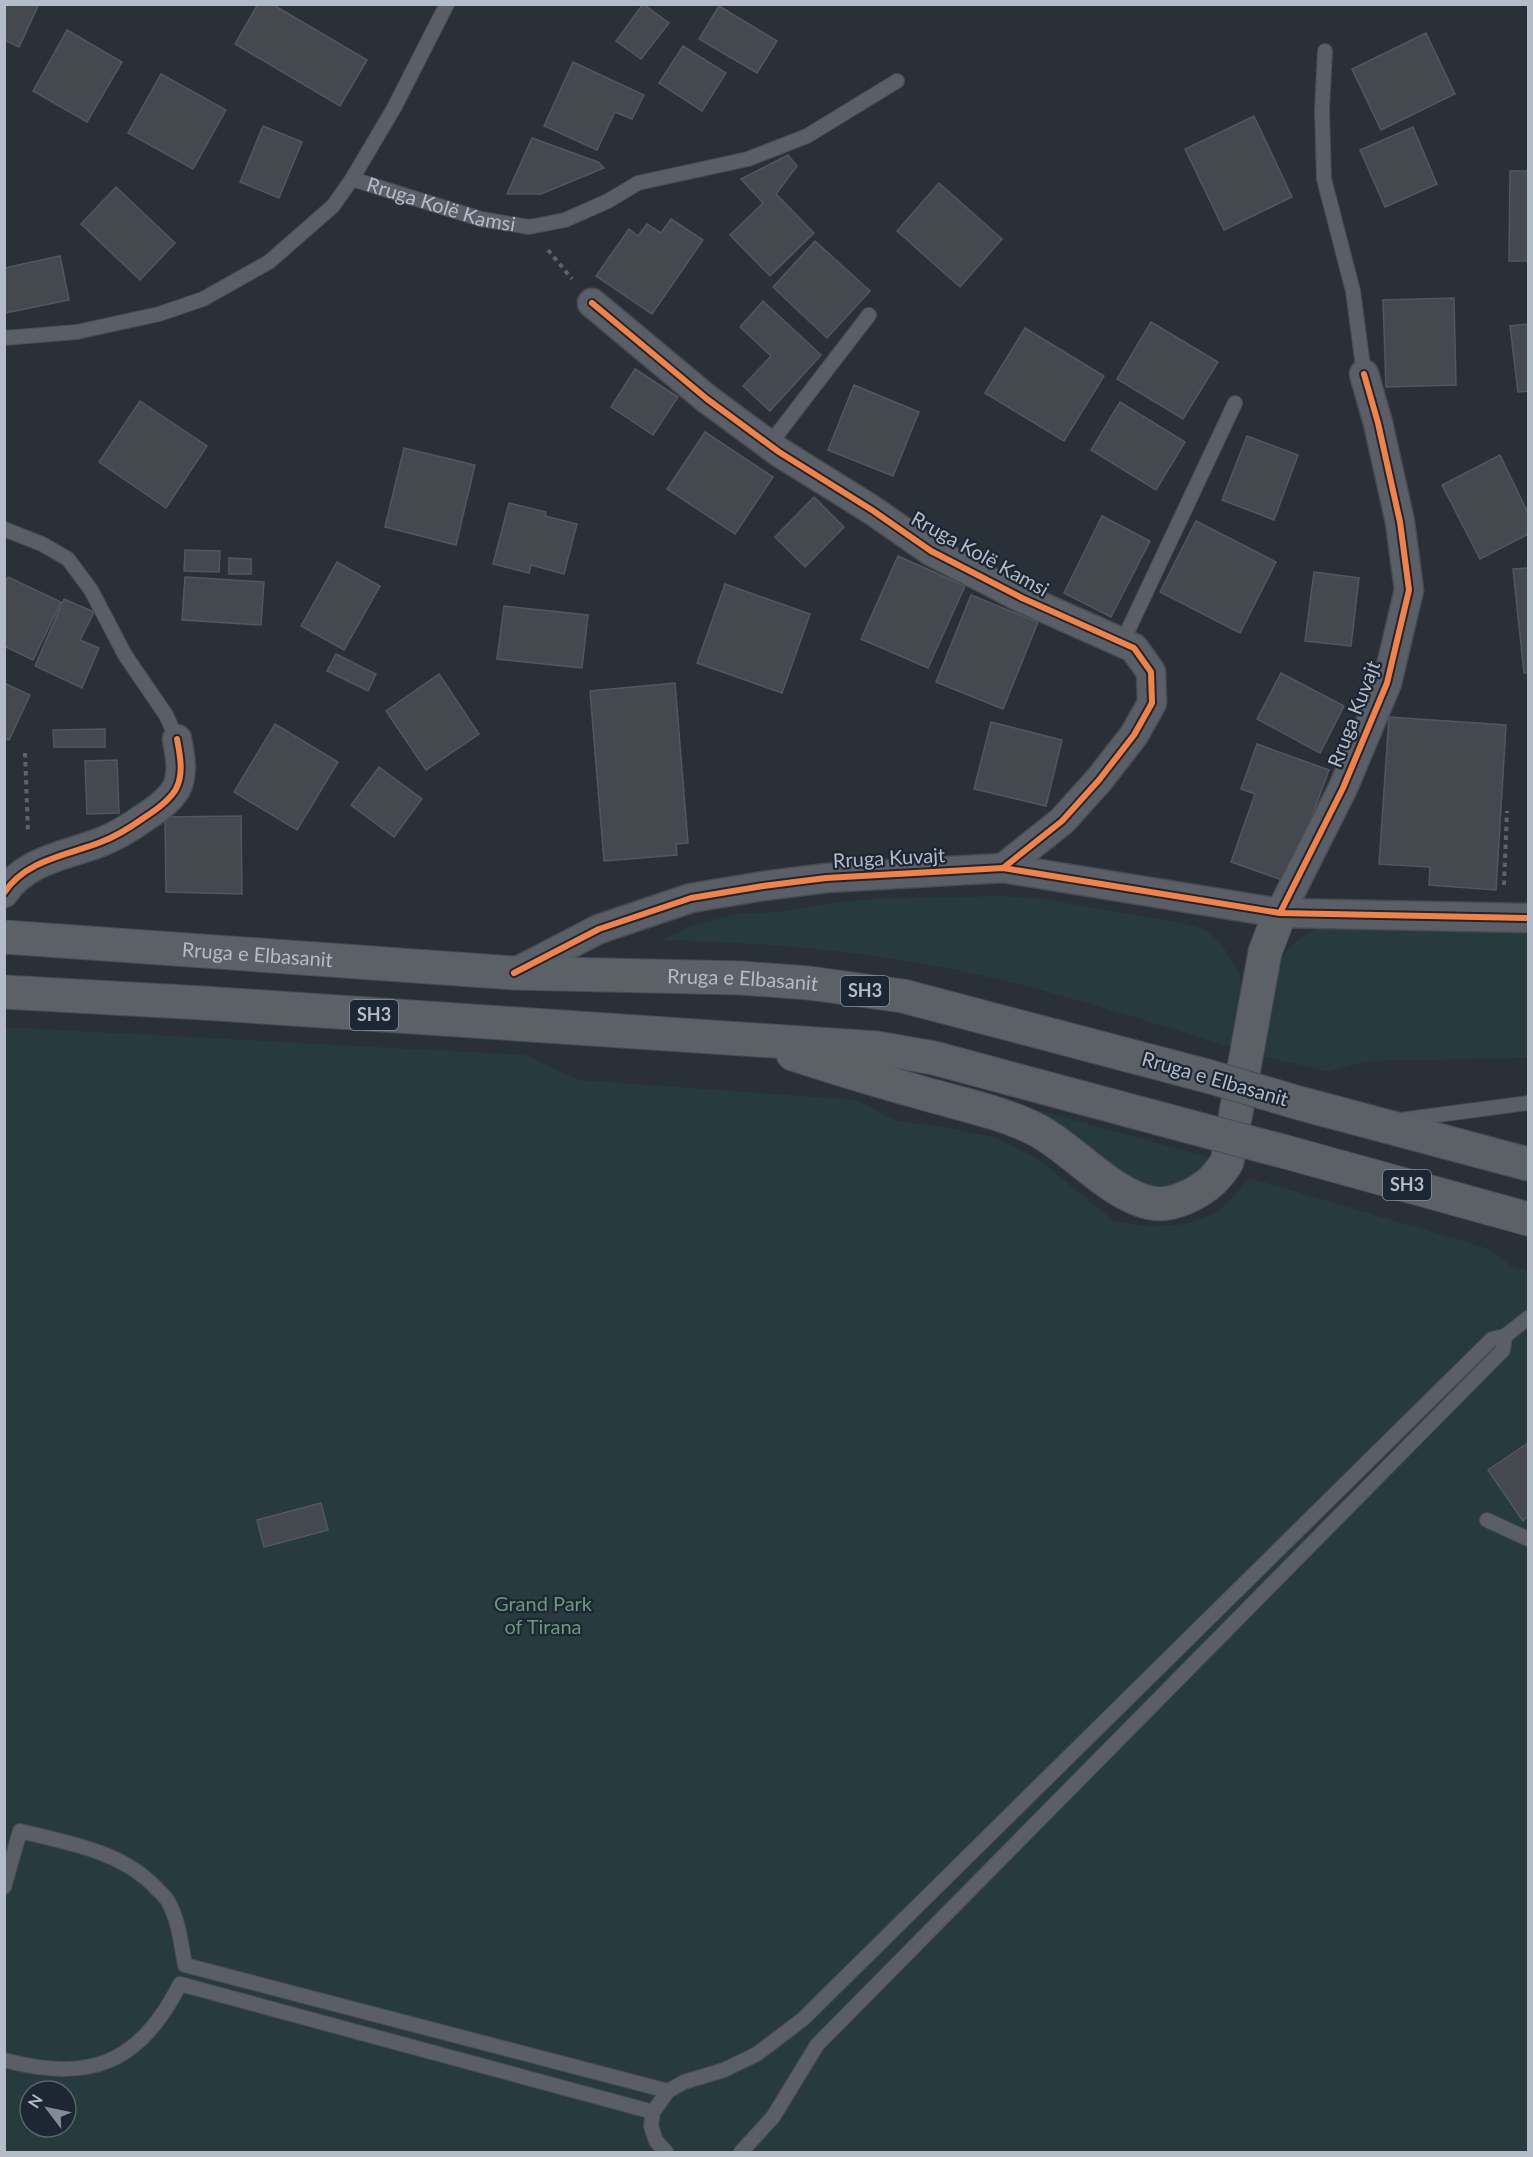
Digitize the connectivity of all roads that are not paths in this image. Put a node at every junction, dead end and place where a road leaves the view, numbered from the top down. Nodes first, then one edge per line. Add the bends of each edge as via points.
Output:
1 (447, 4) edge
2 (1325, 51) dead end
3 (897, 81) dead end
4 (352, 179) junction
5 (592, 303) road end
6 (869, 315) dead end
7 (4, 338) edge
8 (1364, 374) joint
9 (1235, 403) dead end
10 (769, 445) junction
11 (4, 529) edge
12 (1122, 643) junction
13 (177, 739) joint
14 (1003, 868) junction
15 (4, 893) edge
16 (1280, 913) junction
17 (1515, 918) edge
18 (4, 937) edge
19 (514, 973) junction
20 (4, 992) edge
21 (743, 1038) junction
22 (1528, 1103) edge
23 (1376, 1123) junction
24 (1528, 1164) edge
25 (1528, 1219) edge
26 (1528, 1318) edge
27 (1505, 1336) junction
28 (1487, 1520) dead end
29 (1528, 1539) edge
30 (4, 1887) edge
31 (4, 2060) edge
32 (668, 2091) junction
33 (653, 2112) junction
34 (666, 2152) edge
35 (741, 2152) edge

1 - 4 lane via 394,108
2 - 8 lane via 1324,179 1353,291
3 - 4 lane, Rruga Kolë Kamsi via 797,140 748,159 638,183 565,220 529,227 481,219
4 - 7 lane, Rruga Kolë Kamsi via 333,206 269,262 203,299 159,314 77,332
5 - 10 street, Rruga Kolë Kamsi
6 - 10 lane
8 - 16 street, Rruga Kuvajt via 1400,522 1409,590 1387,683 1343,788
9 - 12 lane
10 - 12 street, Rruga Kolë Kamsi via 932,550 1022,598
11 - 13 lane via 68,559 91,590 125,655 166,715
12 - 14 street, Rruga Kolë Kamsi via 1134,648 1151,672 1152,703 1100,780 1062,820
13 - 15 street via 181,765 176,789 159,808 103,842 39,863
14 - 16 street, Rruga Kuvajt
14 - 19 street, Rruga Kuvajt via 826,878 691,898 599,929
16 - 17 street, Rruga Kuvajt
16 - 21 main road via 1265,952 1227,1162 1213,1180 1172,1202 1152,1203 1127,1195 1036,1129
18 - 19 main road, Rruga e Elbasanit / SH3
19 - 23 main road, Rruga e Elbasanit / SH3, bridge via 741,978 903,996
20 - 21 main road, SH3
21 - 25 main road, SH3, bridge via 877,1048 934,1058
22 - 23 lane
23 - 24 main road, Rruga e Elbasanit / SH3
26 - 27 lane
27 - 32 lane via 1492,1339 803,2019 757,2054
27 - 35 lane via 1503,1350 817,2045 773,2118
28 - 29 lane
30 - 32 lane via 20,1831 86,1847 124,1863 148,1879 169,1901 179,1927 185,1965
31 - 33 lane via 65,2070 93,2067 117,2058 146,2034 180,1984
32 - 33 lane
33 - 34 lane via 651,2126 656,2141

